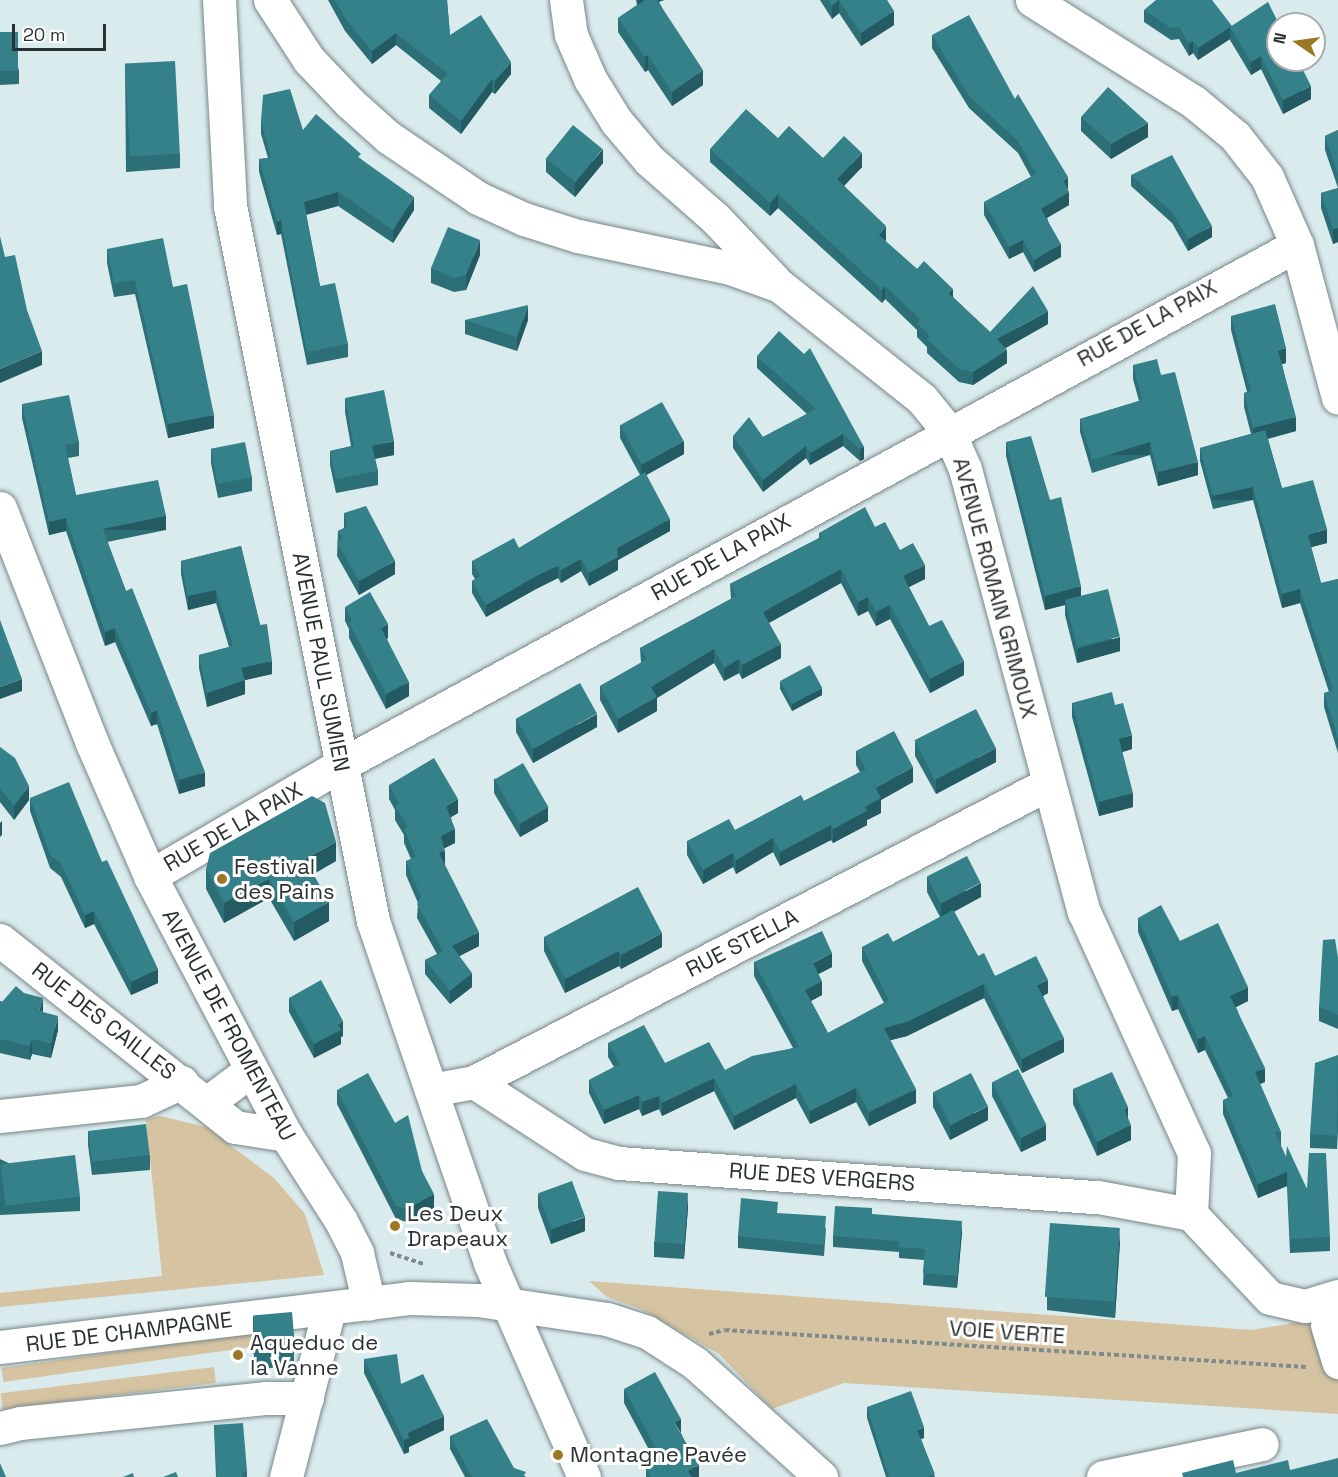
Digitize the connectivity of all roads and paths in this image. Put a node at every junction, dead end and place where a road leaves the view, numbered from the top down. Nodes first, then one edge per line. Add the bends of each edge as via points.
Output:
1 (219, 0) edge
2 (270, 0) edge
3 (566, 0) edge
4 (1032, 0) edge
5 (1297, 245) junction
6 (780, 286) junction
7 (1338, 398) edge
8 (949, 432) junction
9 (0, 508) edge
10 (341, 765) junction
11 (1048, 784) junction
12 (150, 876) junction
13 (0, 940) edge
14 (251, 1070) junction
15 (182, 1082) junction
16 (474, 1082) junction
17 (430, 1090) junction
18 (207, 1103) junction
19 (0, 1116) edge
20 (286, 1134) junction
21 (1191, 1214) junction
22 (384, 1250) dead end
23 (432, 1265) dead end
24 (369, 1304) junction
25 (507, 1304) junction
26 (329, 1309) junction
27 (1323, 1309) edge
28 (0, 1347) edge
29 (684, 1355) junction
30 (1326, 1365) edge
31 (307, 1398) junction
32 (0, 1428) edge
33 (1262, 1444) dead end
34 (286, 1477) edge
35 (584, 1477) edge
36 (821, 1477) edge
37 (1103, 1477) edge

1 - 10 street, AVENUE PAUL SUMIEN via 231,206
2 - 6 street, AVENUE ROMAIN GRIMOUX via 309,60 350,102 388,137 478,198 524,219 578,236 730,268
3 - 6 street via 571,35 590,79 616,121 649,160 715,218
4 - 5 street via 1194,102 1235,136 1267,177
5 - 7 street
5 - 8 street, RUE DE LA PAIX
6 - 8 street, AVENUE ROMAIN GRIMOUX via 922,399
8 - 10 street, RUE DE LA PAIX
8 - 11 street, AVENUE ROMAIN GRIMOUX via 966,469
9 - 12 street, AVENUE DE FROMENTEAU via 92,743
10 - 12 street, RUE DE LA PAIX
10 - 17 street, AVENUE PAUL SUMIEN via 373,921
11 - 16 street, RUE STELLA
11 - 21 street, AVENUE ROMAIN GRIMOUX via 1084,912 1194,1153
12 - 14 street, AVENUE DE FROMENTEAU
13 - 15 street, RUE DES CAILLES
14 - 18 street
14 - 20 street, AVENUE DE FROMENTEAU
15 - 18 street, RUE DES CAILLES
15 - 19 street via 141,1101
16 - 17 street, RUE STELLA
16 - 21 street, RUE DES VERGERS via 585,1154 619,1163 1098,1197
17 - 25 street, AVENUE PAUL SUMIEN
18 - 20 street, RUE DES CAILLES via 235,1127
20 - 24 street, AVENUE DE FROMENTEAU via 357,1253
21 - 27 street via 1270,1298
22 - 23 path
24 - 25 street, RUE DE CHAMPAGNE via 408,1298
24 - 26 street, RUE DE CHAMPAGNE
25 - 29 street, RUE DE CHAMPAGNE via 607,1319 647,1332
25 - 35 street, AVENUE PAUL SUMIEN
26 - 28 street, RUE DE CHAMPAGNE
26 - 31 street
27 - 30 street
29 - 30 path, VOIE VERTE via 701,1336 725,1330
29 - 36 street, RUE DE CHAMPAGNE via 760,1418
31 - 32 street via 266,1398
31 - 34 street
33 - 37 street

